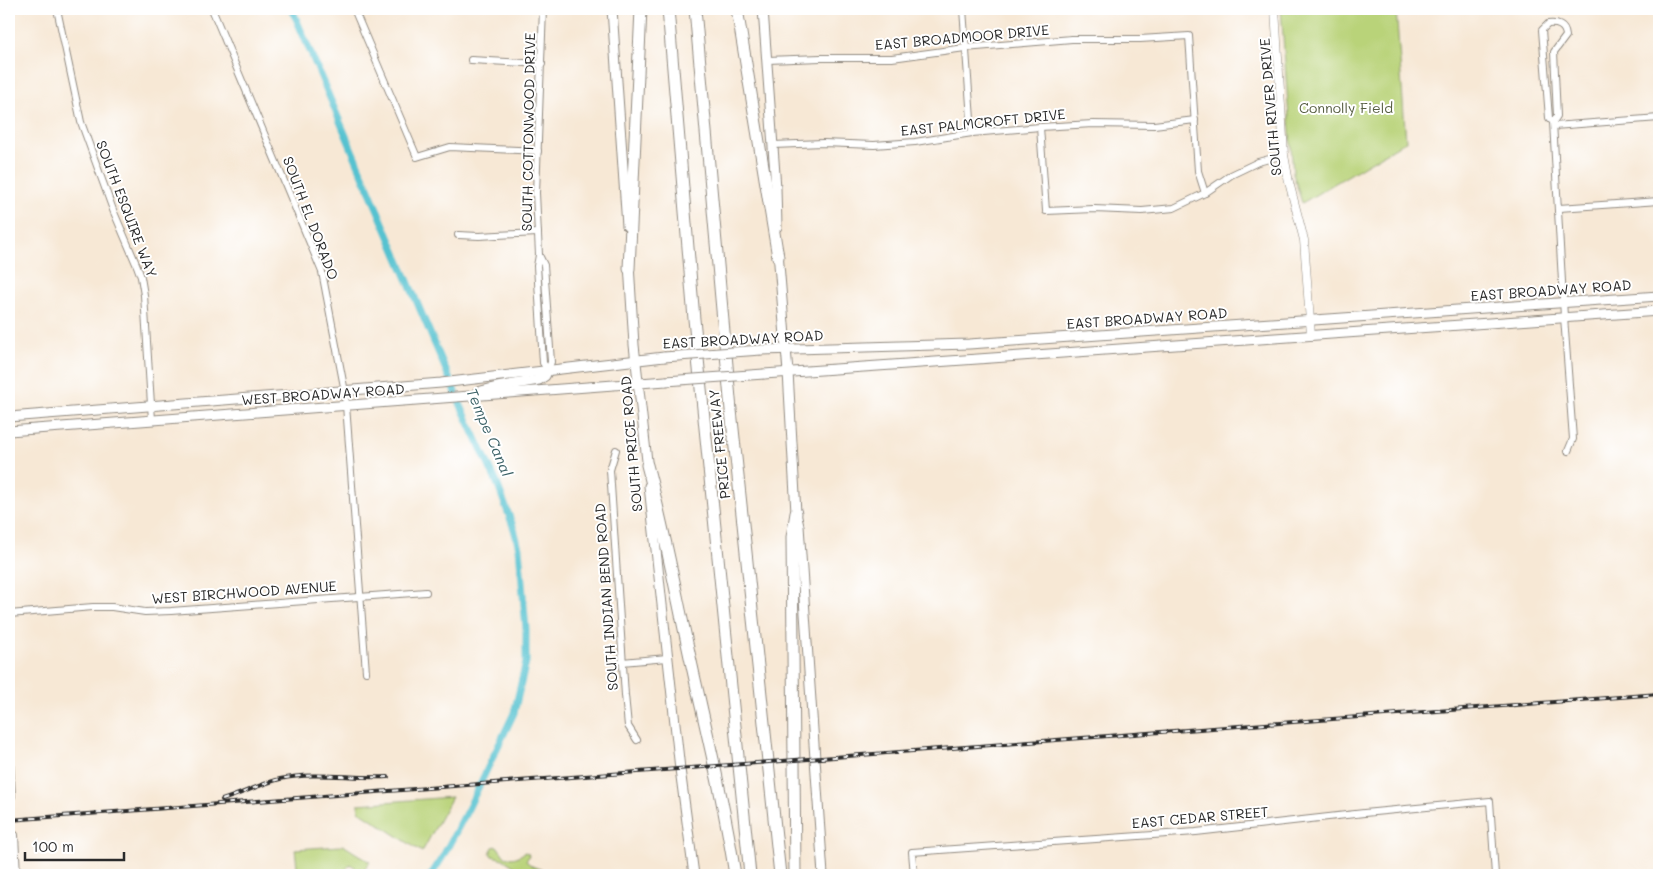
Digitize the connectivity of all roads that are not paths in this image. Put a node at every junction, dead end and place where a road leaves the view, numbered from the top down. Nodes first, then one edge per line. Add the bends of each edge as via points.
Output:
1 (57, 9) edge
2 (212, 9) edge
3 (354, 9) edge
4 (543, 9) edge
5 (612, 9) edge
6 (640, 9) edge
7 (668, 9) edge
8 (695, 9) edge
9 (737, 9) edge
10 (763, 9) edge
11 (962, 9) edge
12 (1274, 9) edge
13 (965, 48) junction
14 (471, 60) dead end
15 (767, 60) junction
16 (542, 64) junction
17 (1659, 118) edge
18 (1195, 120) junction
19 (1554, 124) junction
20 (1040, 127) junction
21 (972, 133) junction
22 (773, 145) junction
23 (538, 151) junction
24 (1284, 155) junction
25 (1205, 193) junction
26 (1659, 201) edge
27 (1559, 208) junction
28 (538, 233) junction
29 (458, 235) dead end
30 (539, 255) junction
31 (778, 257) junction
32 (629, 269) junction
33 (1659, 296) edge
34 (1564, 303) junction
35 (540, 308) junction
36 (1659, 310) edge
37 (1564, 317) junction
38 (548, 318) junction
39 (1310, 321) junction
40 (1311, 335) junction
41 (1065, 338) junction
42 (969, 344) junction
43 (786, 348) junction
44 (1066, 352) junction
45 (970, 358) junction
46 (636, 359) junction
47 (548, 370) junction
48 (788, 372) junction
49 (639, 384) junction
50 (345, 392) junction
51 (471, 397) junction
52 (346, 405) junction
53 (151, 406) junction
54 (9, 417) edge
55 (152, 420) junction
56 (9, 431) edge
57 (616, 450) dead end
58 (1568, 451) dead end
59 (647, 465) junction
60 (796, 514) junction
61 (426, 592) dead end
62 (361, 596) junction
63 (9, 614) edge
64 (667, 658) junction
65 (622, 662) junction
66 (366, 672) dead end
67 (637, 740) dead end
68 (9, 744) edge
69 (12, 796) dead end
70 (15, 835) dead end
71 (17, 875) edge
72 (694, 875) edge
73 (735, 875) edge
74 (750, 875) edge
75 (780, 875) edge
76 (795, 875) edge
77 (823, 875) edge
78 (914, 875) edge
79 (1495, 875) edge

1 - 53 street, SOUTH ESQUIRE WAY via 81,122 141,277
2 - 50 street, SOUTH EL DORADO via 322,272
3 - 23 street via 416,157 450,147
4 - 16 street, SOUTH COTTONWOOD DRIVE
5 - 32 main road, SOUTH PRICE ROAD
6 - 32 highway
7 - 74 highway, PRICE FREEWAY via 694,319
8 - 75 highway, PRICE FREEWAY via 731,410
9 - 31 highway
10 - 15 main road
11 - 13 street
12 - 24 street, SOUTH RIVER DRIVE
13 - 15 street, EAST BROADMOOR DRIVE via 892,58
13 - 18 street, EAST BROADMOOR DRIVE via 1072,39 1189,36
13 - 21 street
14 - 16 street
15 - 22 main road
16 - 23 street, SOUTH COTTONWOOD DRIVE
17 - 19 street
18 - 20 street, EAST PALMCROFT DRIVE via 1154,125
18 - 25 street via 1198,171
19 - 19 street via 1558,116 1554,52 1566,36 1559,24 1548,24 1542,30 1549,118
19 - 27 street
20 - 21 street, EAST PALMCROFT DRIVE
20 - 25 street via 1046,212 1174,208
21 - 22 street, EAST PALMCROFT DRIVE via 874,145
22 - 31 main road
23 - 28 street, SOUTH COTTONWOOD DRIVE
24 - 25 street via 1258,162
24 - 39 street, SOUTH RIVER DRIVE via 1304,240
26 - 27 street
27 - 34 street
28 - 29 street
28 - 30 street, SOUTH COTTONWOOD DRIVE
30 - 35 street, SOUTH COTTONWOOD DRIVE
30 - 38 street, SOUTH COTTONWOOD DRIVE via 544,265
31 - 43 main road
32 - 46 main road, SOUTH PRICE ROAD
33 - 34 main road, EAST BROADWAY ROAD
34 - 37 street
34 - 39 main road, EAST BROADWAY ROAD
35 - 38 street
35 - 47 street, SOUTH COTTONWOOD DRIVE via 543,362
36 - 37 main road, EAST BROADWAY ROAD
37 - 40 main road, EAST BROADWAY ROAD
37 - 58 street via 1573,439
38 - 47 street, SOUTH COTTONWOOD DRIVE via 551,362
39 - 40 street, SOUTH RIVER DRIVE
39 - 41 main road, EAST BROADWAY ROAD
40 - 44 main road, EAST BROADWAY ROAD
41 - 42 main road, EAST BROADWAY ROAD
41 - 44 main road
42 - 43 main road, EAST BROADWAY ROAD
42 - 45 main road
43 - 46 main road, EAST BROADWAY ROAD, bridge
43 - 48 main road
44 - 45 main road, EAST BROADWAY ROAD
45 - 48 main road, EAST BROADWAY ROAD
46 - 47 main road, WEST BROADWAY ROAD
46 - 49 main road, SOUTH PRICE ROAD
47 - 50 main road, WEST BROADWAY ROAD
47 - 51 main road via 539,380 497,387
48 - 49 main road, EAST BROADWAY ROAD, bridge
48 - 60 main road
49 - 51 main road, WEST BROADWAY ROAD
49 - 59 main road, SOUTH PRICE ROAD
50 - 52 street, SOUTH EL DORADO
50 - 53 main road, WEST BROADWAY ROAD
51 - 52 main road, WEST BROADWAY ROAD
52 - 55 main road, WEST BROADWAY ROAD
52 - 62 street, SOUTH EL DORADO
53 - 54 main road, WEST BROADWAY ROAD
53 - 55 street, SOUTH ESQUIRE WAY
55 - 56 main road, WEST BROADWAY ROAD
57 - 65 street, SOUTH INDIAN BEND ROAD via 610,470
59 - 64 main road, SOUTH PRICE ROAD
59 - 73 highway via 726,816
60 - 76 highway via 792,537
60 - 77 main road
61 - 62 street, WEST BIRCHWOOD AVENUE
62 - 63 street, WEST BIRCHWOOD AVENUE via 170,611 93,607
62 - 66 street, SOUTH EL DORADO
64 - 65 street
64 - 72 main road, SOUTH PRICE ROAD
65 - 67 street, SOUTH INDIAN BEND ROAD via 628,726
68 - 69 street
70 - 71 street
78 - 79 street, EAST CEDAR STREET via 912,852 1196,832 1490,801

